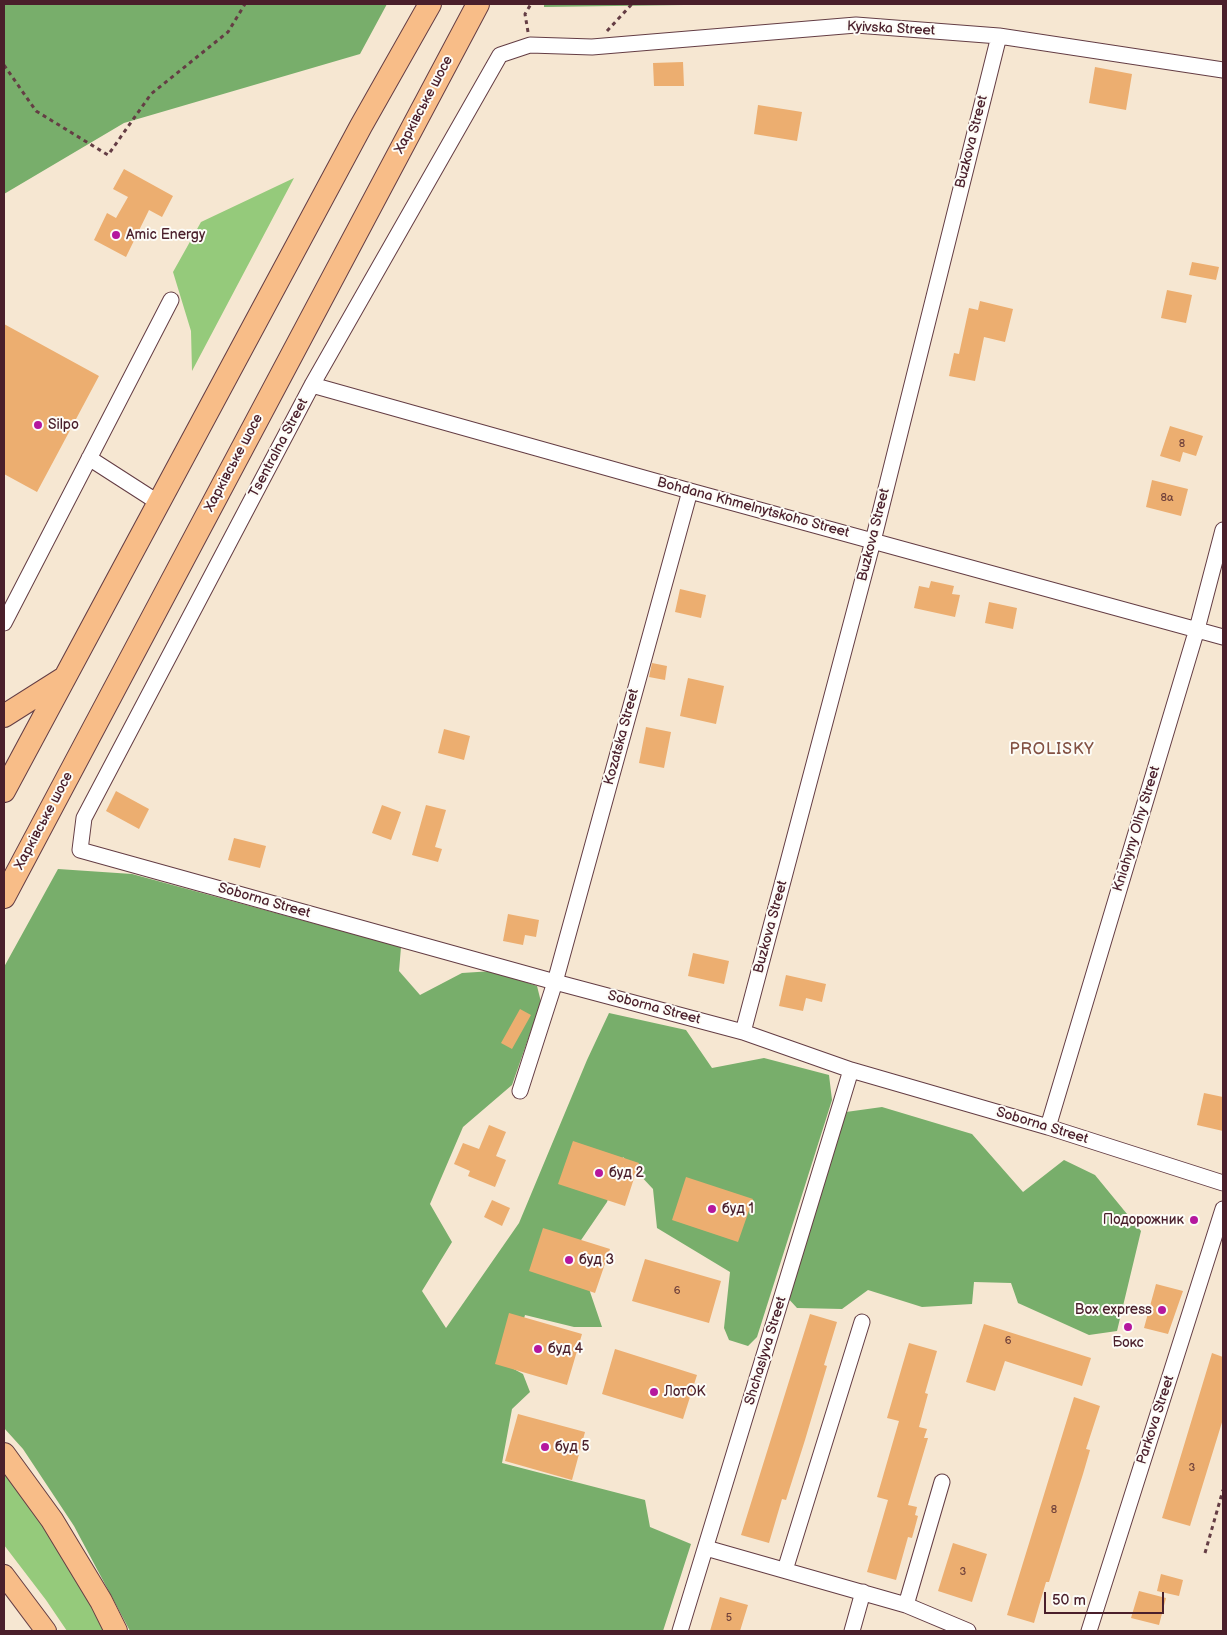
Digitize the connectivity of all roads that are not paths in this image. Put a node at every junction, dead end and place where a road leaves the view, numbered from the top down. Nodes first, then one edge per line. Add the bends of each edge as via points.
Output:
1 (430, 4) edge
2 (478, 4) edge
3 (999, 36) junction
4 (500, 56) joint
5 (1223, 70) edge
6 (171, 300) dead end
7 (312, 384) junction
8 (89, 458) junction
9 (690, 491) junction
10 (159, 503) junction
11 (1223, 530) edge
12 (873, 541) junction
13 (4, 623) edge
14 (1197, 629) junction
15 (1223, 637) edge
16 (64, 678) junction
17 (4, 716) edge
18 (4, 791) edge
19 (80, 850) joint
20 (4, 897) edge
21 (555, 982) junction
22 (743, 1032) junction
23 (851, 1070) junction
24 (520, 1091) dead end
25 (1048, 1127) junction
26 (1223, 1183) edge
27 (1223, 1209) edge
28 (862, 1322) dead end
29 (4, 1454) edge
30 (942, 1482) dead end
31 (706, 1548) junction
32 (785, 1570) junction
33 (4, 1575) edge
34 (863, 1592) junction
35 (906, 1605) junction
36 (46, 1631) edge
37 (116, 1631) edge
38 (680, 1631) edge
39 (852, 1631) edge
40 (968, 1631) edge
41 (1089, 1631) edge

1 - 10 highway
2 - 20 highway, Харківське шосе
3 - 4 street, Kyivska Street via 856,25 592,47 530,45
3 - 5 street, Kyivska Street
3 - 12 street, Buzkova Street
4 - 7 street, Tsentralna Street
6 - 8 street
7 - 9 street, Bohdana Khmelnytskoho Street
7 - 19 street, Tsentralna Street via 84,818
8 - 10 street
8 - 13 street
9 - 12 street, Bohdana Khmelnytskoho Street
9 - 21 street, Kozatska Street
10 - 16 highway
11 - 14 street, Kniahyny Olhy Street
12 - 14 street, Bohdana Khmelnytskoho Street
12 - 22 street, Buzkova Street
14 - 15 street, Bohdana Khmelnytskoho Street
14 - 25 street, Kniahyny Olhy Street
16 - 17 highway
16 - 18 highway
19 - 21 street, Soborna Street
21 - 22 street, Soborna Street
21 - 24 street, Kozatska Street
22 - 23 street, Soborna Street
23 - 25 street, Soborna Street
23 - 31 street, Shchaslyva Street
25 - 26 street, Soborna Street
27 - 41 street, Parkova Street
28 - 32 street
29 - 37 highway via 52,1520
30 - 35 street
31 - 32 street
31 - 38 street, Shchaslyva Street
32 - 34 street
33 - 36 main road
34 - 35 street
34 - 39 street
35 - 40 street

